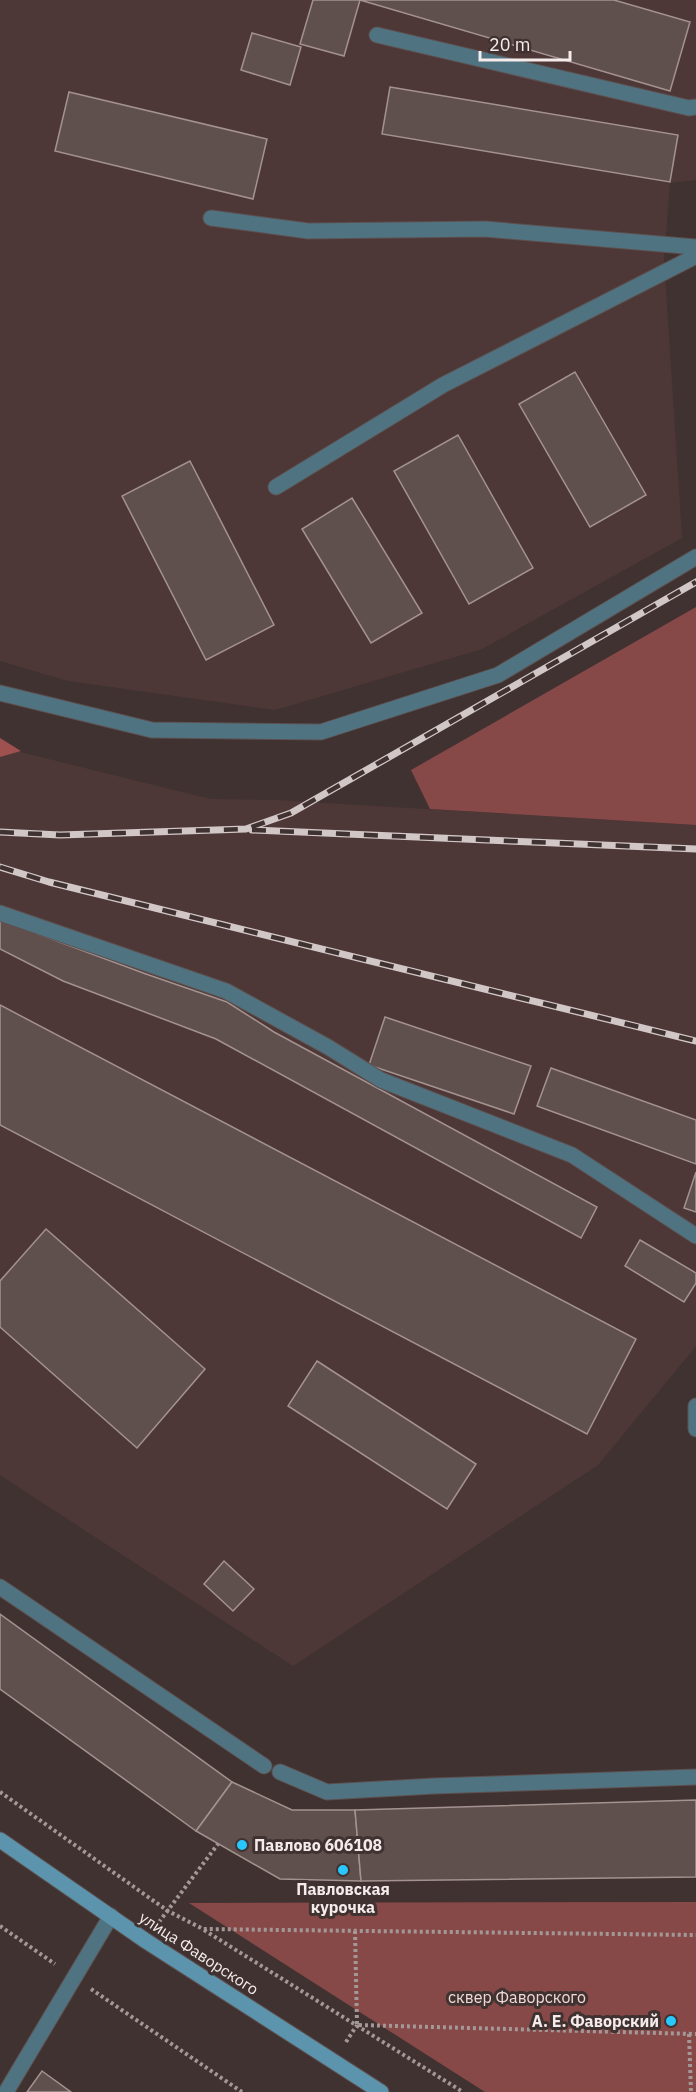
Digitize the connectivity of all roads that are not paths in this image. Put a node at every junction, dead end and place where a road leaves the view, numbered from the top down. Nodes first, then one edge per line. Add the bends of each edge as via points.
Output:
1 (377, 34) dead end
2 (696, 107) edge
3 (211, 218) dead end
4 (696, 247) edge
5 (696, 256) edge
6 (276, 487) dead end
7 (696, 557) edge
8 (0, 693) edge
9 (0, 913) edge
10 (696, 1236) edge
11 (696, 1406) edge
12 (696, 1429) edge
13 (0, 1587) edge
14 (264, 1766) dead end
15 (280, 1772) dead end
16 (696, 1777) edge
17 (0, 1840) edge
18 (111, 1916) junction
19 (6, 2092) edge
20 (381, 2092) edge

1 - 2 street
3 - 4 street via 308,231 485,229
5 - 6 street via 443,385
7 - 8 street via 498,675 321,732 152,730
9 - 10 street via 226,991 381,1080 572,1155
11 - 12 street
13 - 14 street
15 - 16 street via 327,1792
17 - 18 street, улица Фаворского
18 - 19 street
18 - 20 street, улица Фаворского

